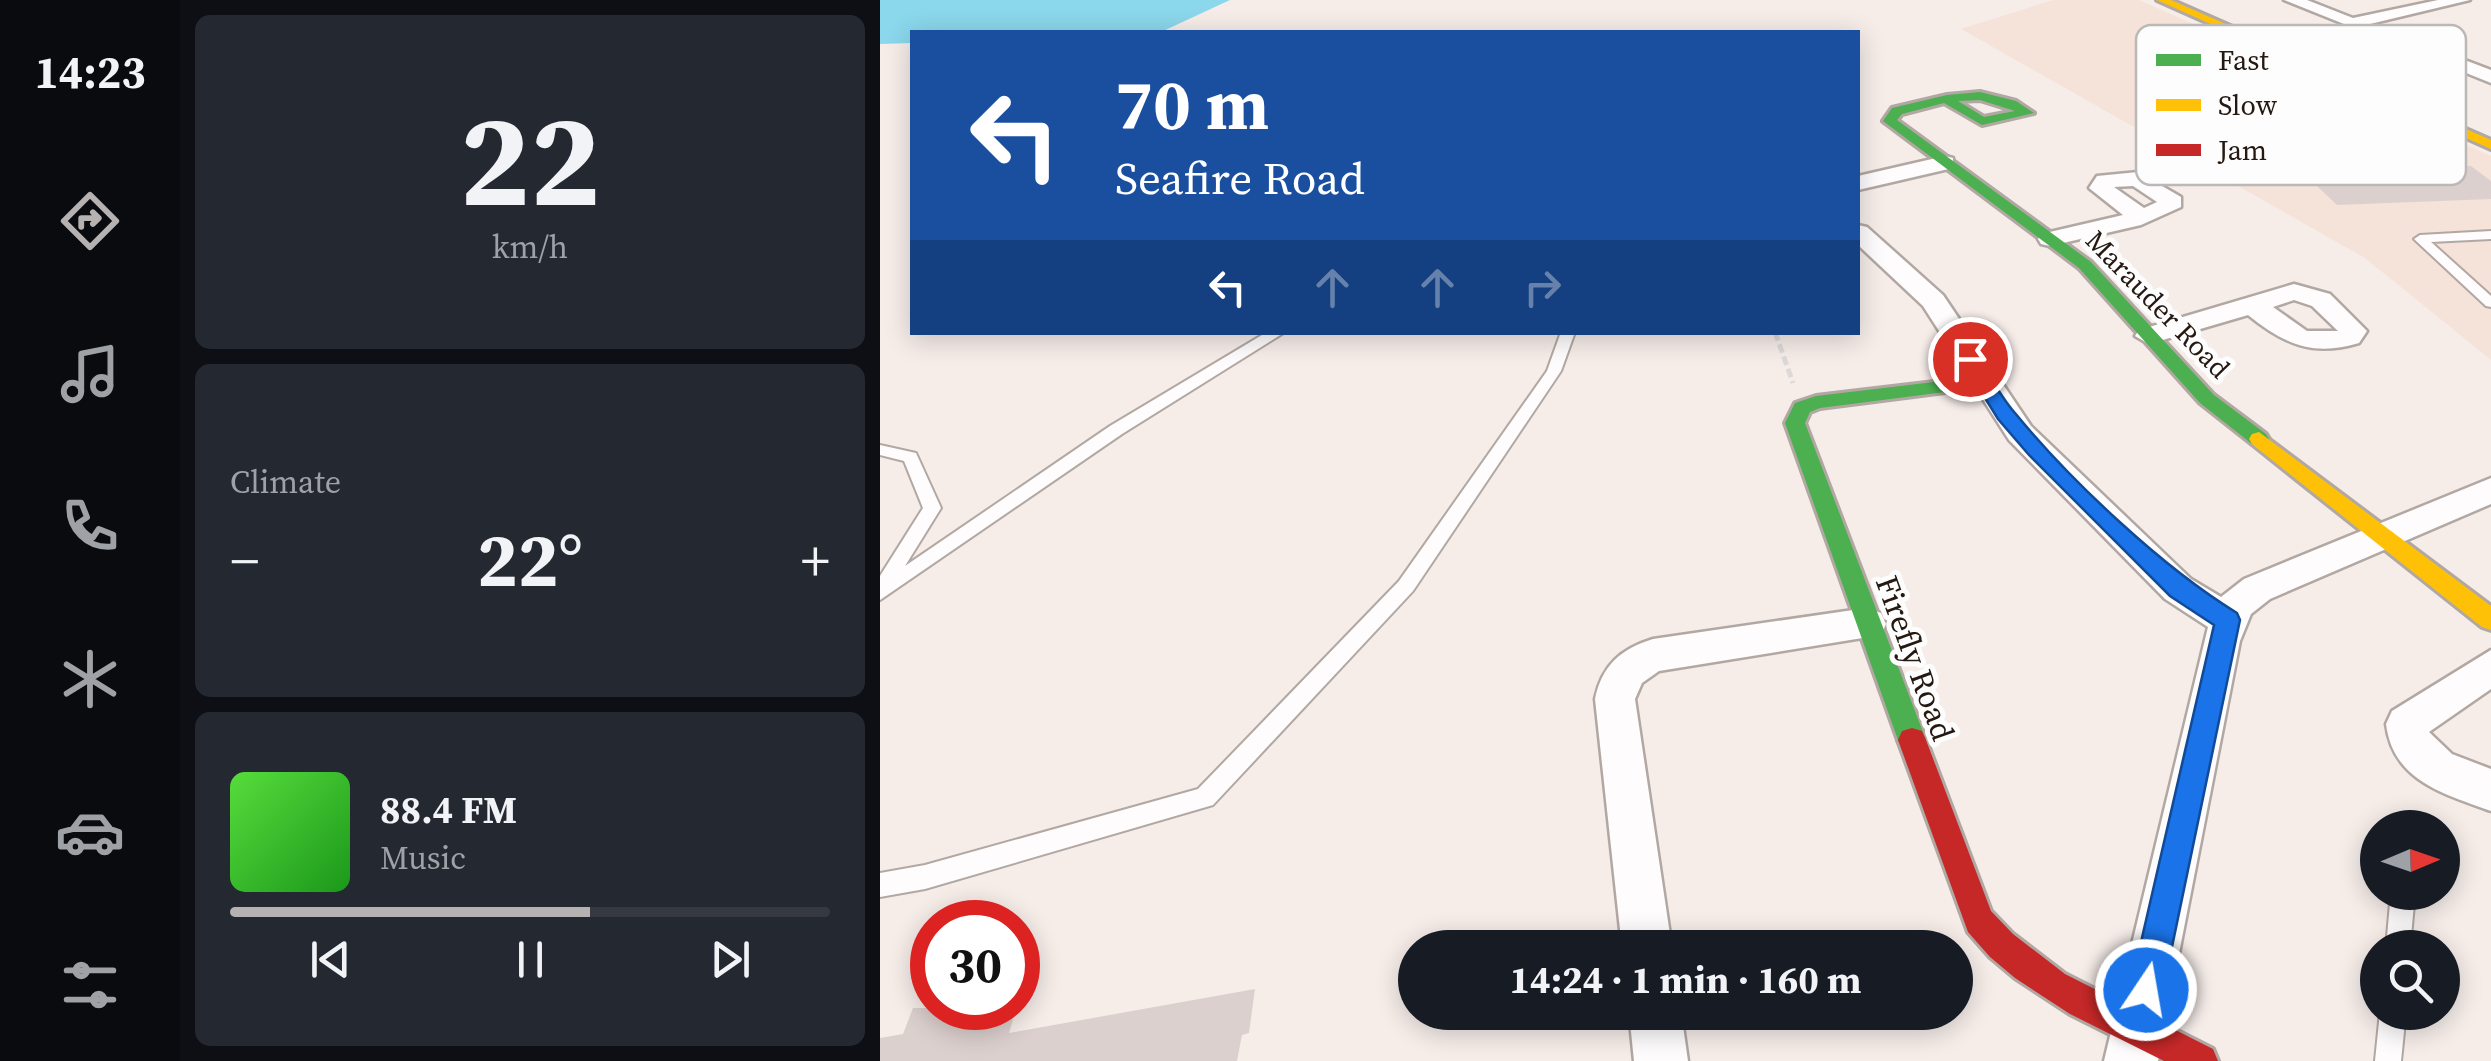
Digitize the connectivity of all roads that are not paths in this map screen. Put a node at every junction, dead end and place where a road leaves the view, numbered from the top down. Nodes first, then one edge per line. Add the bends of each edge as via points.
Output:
1 (2162, 0) edge
2 (2292, 0) edge
3 (2462, 0) edge
4 (2425, 3) edge
5 (2352, 23) junction
6 (2220, 25) edge
7 (2357, 25) edge
8 (2491, 63) edge
9 (2466, 67) edge
10 (2469, 68) junction
11 (2491, 77) edge
12 (1948, 100) dead end
13 (2466, 123) edge
14 (2491, 131) edge
15 (2466, 133) edge
16 (2491, 145) edge
17 (1945, 162) junction
18 (1860, 183) edge
19 (2140, 215) dead end
20 (1860, 234) edge
21 (2491, 235) edge
22 (2050, 239) junction
23 (2491, 302) edge
24 (2253, 305) dead end
25 (1273, 335) edge
26 (1567, 335) edge
27 (2149, 336) junction
28 (1984, 382) junction
29 (880, 450) edge
30 (2491, 490) edge
31 (2383, 535) junction
32 (880, 592) edge
33 (2228, 620) junction
34 (2491, 620) edge
35 (1867, 624) junction
36 (2491, 667) edge
37 (2491, 790) edge
38 (880, 885) edge
39 (1644, 930) edge
40 (1657, 1030) edge
41 (2391, 1030) edge
42 (2134, 1045) edge
43 (1661, 1061) edge
44 (2201, 1061) edge
45 (2388, 1061) edge

1 - 6 street
2 - 5 street
3 - 4 street
4 - 5 street
5 - 7 street
8 - 10 street
9 - 10 street
10 - 11 street
12 - 17 street, Marauder Road via 1890,116
13 - 14 street
15 - 16 street
17 - 18 street
17 - 22 street, Marauder Road
19 - 22 street
20 - 28 street via 1933,301
21 - 23 lane via 2420,239
22 - 27 street, Marauder Road via 2095,274
24 - 27 street
25 - 32 lane via 1116,430
26 - 38 lane via 1554,371 1406,586 1205,798
27 - 31 street, Marauder Road via 2207,399
28 - 33 street via 2020,434 2136,548 2188,597
28 - 35 street, Firefly Road via 1824,400 1796,417
29 - 32 lane via 910,457 932,508
30 - 31 street
31 - 33 street via 2257,589
31 - 34 street, Marauder Road
33 - 42 street
35 - 39 street via 1654,656 1620,680 1614,698
35 - 42 street, Firefly Road via 1987,933 2023,967
36 - 37 street via 2407,724 2423,760
40 - 43 street
41 - 45 lane
42 - 44 street, Firefly Road

